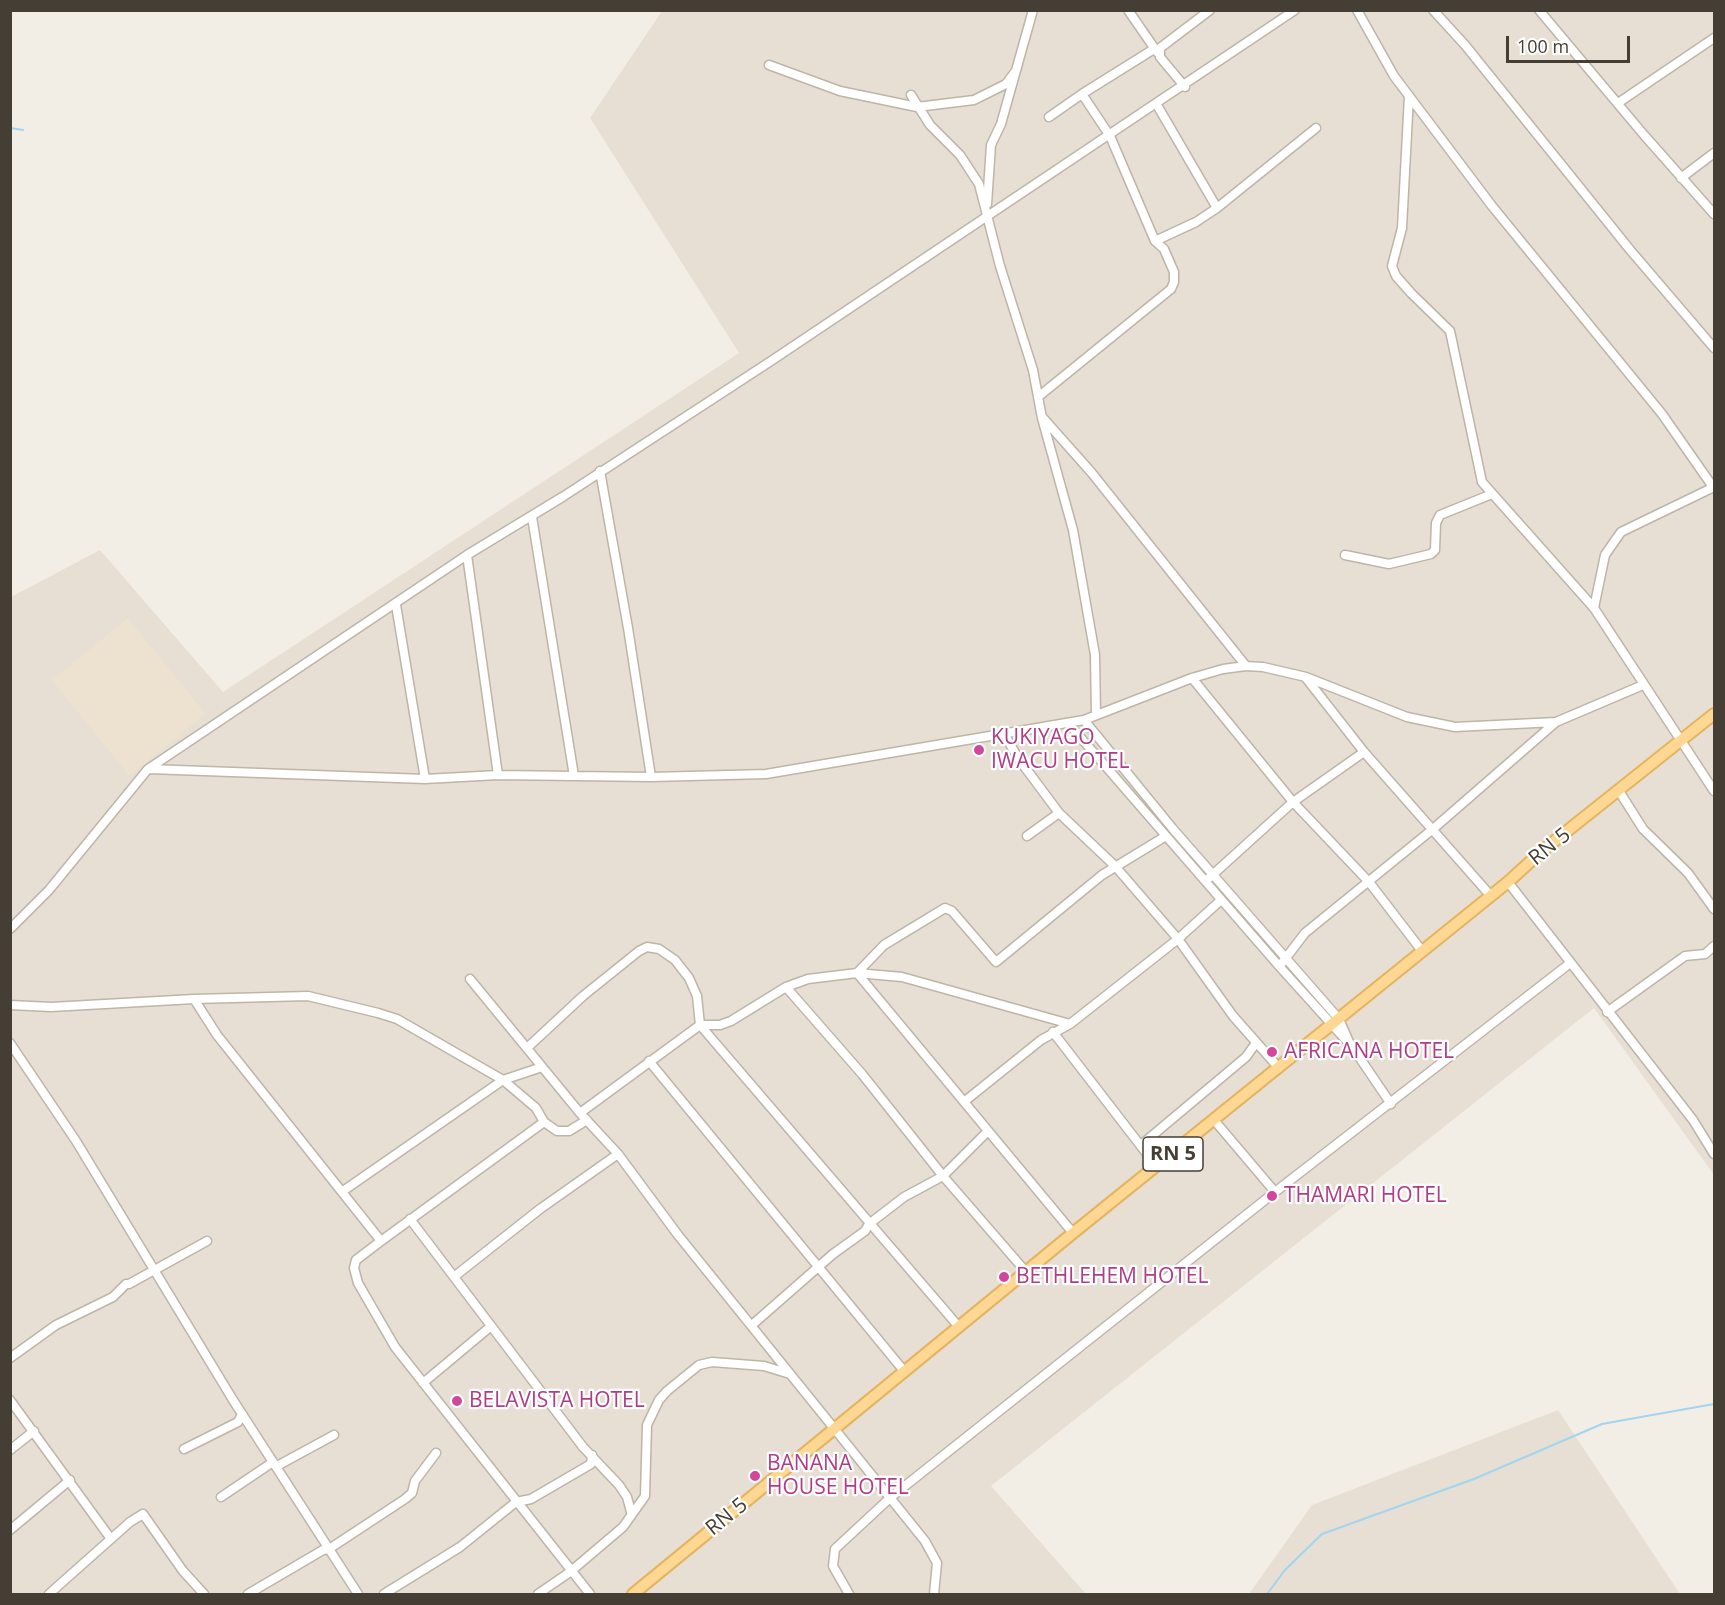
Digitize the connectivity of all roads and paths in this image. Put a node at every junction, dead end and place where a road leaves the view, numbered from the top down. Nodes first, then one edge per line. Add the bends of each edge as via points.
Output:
1 (1033, 10) edge
2 (1128, 10) edge
3 (1210, 10) edge
4 (1295, 10) edge
5 (1357, 10) edge
6 (1433, 10) edge
7 (1539, 10) edge
8 (1280, 14) edge
9 (1714, 38) edge
10 (1154, 49) junction
11 (1160, 57) junction
12 (769, 65) dead end
13 (1015, 72) junction
14 (1185, 87) junction
15 (1082, 94) junction
16 (911, 95) dead end
17 (1409, 96) junction
18 (1618, 103) junction
19 (1157, 105) junction
20 (917, 107) junction
21 (1049, 117) dead end
22 (1316, 128) dead end
23 (1110, 136) junction
24 (1714, 153) edge
25 (1681, 178) junction
26 (1217, 208) junction
27 (987, 213) junction
28 (1714, 214) edge
29 (1155, 242) junction
30 (1714, 348) edge
31 (1038, 397) junction
32 (1042, 418) junction
33 (600, 471) junction
34 (1714, 487) edge
35 (1492, 494) junction
36 (532, 517) junction
37 (467, 555) junction
38 (1345, 555) dead end
39 (396, 605) junction
40 (1594, 608) junction
41 (1246, 666) junction
42 (1306, 677) junction
43 (1192, 678) junction
44 (1643, 685) junction
45 (1714, 714) edge
46 (1096, 715) junction
47 (1084, 720) junction
48 (1556, 722) junction
49 (1068, 723) junction
50 (1003, 732) junction
51 (1681, 741) junction
52 (1364, 752) junction
53 (148, 769) junction
54 (498, 775) junction
55 (574, 776) junction
56 (651, 777) junction
57 (425, 778) junction
58 (1619, 791) junction
59 (1714, 791) edge
60 (1293, 802) junction
61 (1059, 813) junction
62 (1433, 829) junction
63 (1027, 836) dead end
64 (1166, 836) junction
65 (1115, 866) junction
66 (1212, 874) junction
67 (1206, 882) junction
68 (1369, 882) junction
69 (1508, 882) junction
70 (1490, 895) junction
71 (1221, 900) junction
72 (1714, 909) edge
73 (10, 929) edge
74 (1178, 939) junction
75 (1714, 946) edge
76 (1422, 951) junction
77 (1286, 959) junction
78 (1569, 964) junction
79 (1279, 966) junction
80 (857, 973) junction
81 (470, 979) dead end
82 (786, 987) junction
83 (194, 999) junction
84 (10, 1005) edge
85 (1606, 1012) junction
86 (1335, 1023) junction
87 (1070, 1024) junction
88 (700, 1025) junction
89 (1053, 1032) junction
90 (10, 1043) edge
91 (1256, 1043) junction
92 (527, 1048) junction
93 (649, 1061) junction
94 (542, 1067) junction
95 (1279, 1068) junction
96 (503, 1080) junction
97 (965, 1101) junction
98 (1391, 1104) junction
99 (584, 1117) junction
100 (1214, 1120) junction
101 (544, 1122) junction
102 (988, 1131) junction
103 (1141, 1145) junction
104 (1714, 1154) edge
105 (618, 1155) junction
106 (1157, 1167) junction
107 (943, 1176) junction
108 (343, 1191) junction
109 (1275, 1192) junction
110 (410, 1220) junction
111 (869, 1224) junction
112 (1073, 1233) junction
113 (207, 1241) dead end
114 (381, 1241) junction
115 (819, 1266) junction
116 (154, 1270) junction
117 (1027, 1273) junction
118 (455, 1276) junction
119 (752, 1325) junction
120 (490, 1327) junction
121 (959, 1327) junction
122 (10, 1358) edge
123 (904, 1371) junction
124 (789, 1374) junction
125 (423, 1383) junction
126 (10, 1400) edge
127 (242, 1414) junction
128 (836, 1428) junction
129 (34, 1431) junction
130 (334, 1435) dead end
131 (184, 1449) dead end
132 (10, 1450) edge
133 (436, 1453) dead end
134 (592, 1460) junction
135 (275, 1464) junction
136 (70, 1480) junction
137 (221, 1497) dead end
138 (891, 1497) junction
139 (531, 1498) junction
140 (516, 1502) junction
141 (631, 1512) junction
142 (530, 1519) junction
143 (10, 1530) edge
144 (111, 1539) junction
145 (329, 1549) junction
146 (570, 1572) junction
147 (49, 1594) edge
148 (204, 1594) edge
149 (248, 1594) edge
150 (358, 1594) edge
151 (384, 1594) edge
152 (538, 1594) edge
153 (590, 1594) edge
154 (633, 1594) edge
155 (849, 1594) edge
156 (934, 1594) edge

1 - 13 street
2 - 10 street
3 - 11 street via 1163,44
4 - 8 street
5 - 17 street
6 - 30 street
7 - 18 street
8 - 14 street
9 - 18 street
10 - 11 street
10 - 15 street
11 - 14 street
12 - 20 street via 840,91
13 - 20 street via 1006,84 974,100
13 - 27 street via 991,145
14 - 19 street
15 - 21 street
15 - 23 street
16 - 20 street
17 - 34 street via 1492,206 1662,414
17 - 35 street via 1402,228 1392,266 1411,293 1450,331 1477,465 1482,482
18 - 25 street
19 - 23 street
19 - 26 street
20 - 27 street via 976,176
22 - 26 street
23 - 27 street
23 - 29 street
24 - 25 street
25 - 28 street
26 - 29 street
27 - 31 street
27 - 33 street via 771,361
29 - 31 street via 1164,249 1174,272 1171,289
31 - 32 street
32 - 41 street via 1091,472
32 - 46 street via 1073,530 1086,597 1095,654
33 - 36 street
33 - 56 street
34 - 40 street via 1621,532 1605,555
35 - 38 street via 1440,515 1436,523 1436,550 1431,554 1389,564
35 - 40 street
36 - 37 street
36 - 55 street
37 - 39 street
37 - 54 street
39 - 53 street
39 - 57 street
40 - 44 street
41 - 42 street
41 - 43 street
42 - 48 street via 1407,717 1455,727
42 - 52 street
43 - 46 street
43 - 60 street
44 - 48 street
44 - 51 street
45 - 51 main road, RN 5 / RN 5
46 - 47 street
47 - 49 street
47 - 66 street
48 - 62 street
49 - 50 street
49 - 64 street
50 - 56 street via 766,774
50 - 61 street
51 - 58 main road, RN 5 / RN 5
51 - 59 street
52 - 60 street
52 - 62 street
53 - 57 street
53 - 73 street via 49,890
54 - 55 street
54 - 57 street
55 - 56 street
58 - 69 main road, RN 5 / RN 5
58 - 72 street via 1643,829 1688,873
60 - 66 street
60 - 68 street
61 - 63 street
61 - 65 street
62 - 68 street
62 - 70 street
64 - 65 street
64 - 67 street
65 - 74 street
65 - 80 street via 996,962 952,911 945,908 884,945
66 - 67 street
66 - 77 street
67 - 71 street
68 - 76 street
68 - 77 street via 1305,933
69 - 70 main road, RN 5 / RN 5
69 - 78 street
70 - 76 main road, RN 5 / RN 5
71 - 74 street
71 - 79 street
74 - 87 street
74 - 91 street
75 - 85 street via 1705,954 1685,956
76 - 86 main road, RN 5 / RN 5
77 - 79 street
77 - 86 street
78 - 85 street
78 - 98 street
79 - 86 street
80 - 82 street via 808,978
80 - 87 street via 902,977
80 - 97 street
81 - 92 street
82 - 88 street via 731,1021
82 - 107 street
83 - 84 street via 51,1007
83 - 96 street via 308,996 378,1012
83 - 108 street via 218,1035
85 - 104 street via 1697,1125
86 - 95 main road, RN 5 / RN 5
86 - 98 street
87 - 89 street
88 - 92 street via 697,996 689,978 675,960 659,949 646,947 583,996
88 - 93 street
88 - 111 street
89 - 97 street
89 - 103 street
90 - 116 street via 76,1141
91 - 95 street
91 - 103 street via 1246,1057
92 - 94 street
93 - 99 street
93 - 115 street
94 - 96 street
94 - 99 street
95 - 100 main road, RN 5 / RN 5
96 - 101 street via 536,1108
96 - 108 street
97 - 102 street
98 - 109 street
99 - 101 street via 568,1131 557,1131
99 - 105 street
100 - 106 main road, RN 5 / RN 5
100 - 109 street
101 - 110 street
102 - 107 street
102 - 112 street
103 - 106 street
105 - 118 street via 540,1209
105 - 119 street
106 - 112 main road, RN 5 / RN 5
107 - 111 street via 904,1197
107 - 117 street
108 - 114 street
109 - 138 street
110 - 114 street
110 - 118 street
111 - 115 street via 865,1232
111 - 121 street
112 - 117 main road, RN 5 / RN 5
113 - 116 street
114 - 125 street via 356,1260 358,1283 395,1347
115 - 119 street
115 - 123 street
116 - 122 street via 126,1284 113,1297 56,1325
116 - 127 street
117 - 121 main road, RN 5 / RN 5
118 - 120 street
119 - 124 street
120 - 125 street
120 - 134 street
121 - 123 main road, RN 5 / RN 5
123 - 128 main road, RN 5 / RN 5
124 - 128 street
124 - 141 street via 764,1366 712,1362 699,1365 668,1391 647,1425 647,1486 645,1496
125 - 140 street
126 - 129 street
127 - 131 street via 238,1422
127 - 135 street
128 - 138 street
128 - 154 main road, RN 5 / RN 5
129 - 132 street
129 - 136 street
130 - 135 street
133 - 145 street via 415,1481 412,1493
134 - 139 street
134 - 141 street via 602,1464 627,1497
135 - 137 street
135 - 145 street
136 - 143 street
136 - 144 street
138 - 155 street via 836,1549 833,1566
138 - 156 street via 925,1541 936,1563
139 - 140 street
139 - 142 street
140 - 142 street
140 - 151 street via 460,1548
141 - 146 street via 623,1527
142 - 146 street
144 - 147 street
144 - 148 street via 144,1515
145 - 149 street
145 - 150 street
146 - 152 street
146 - 153 street

